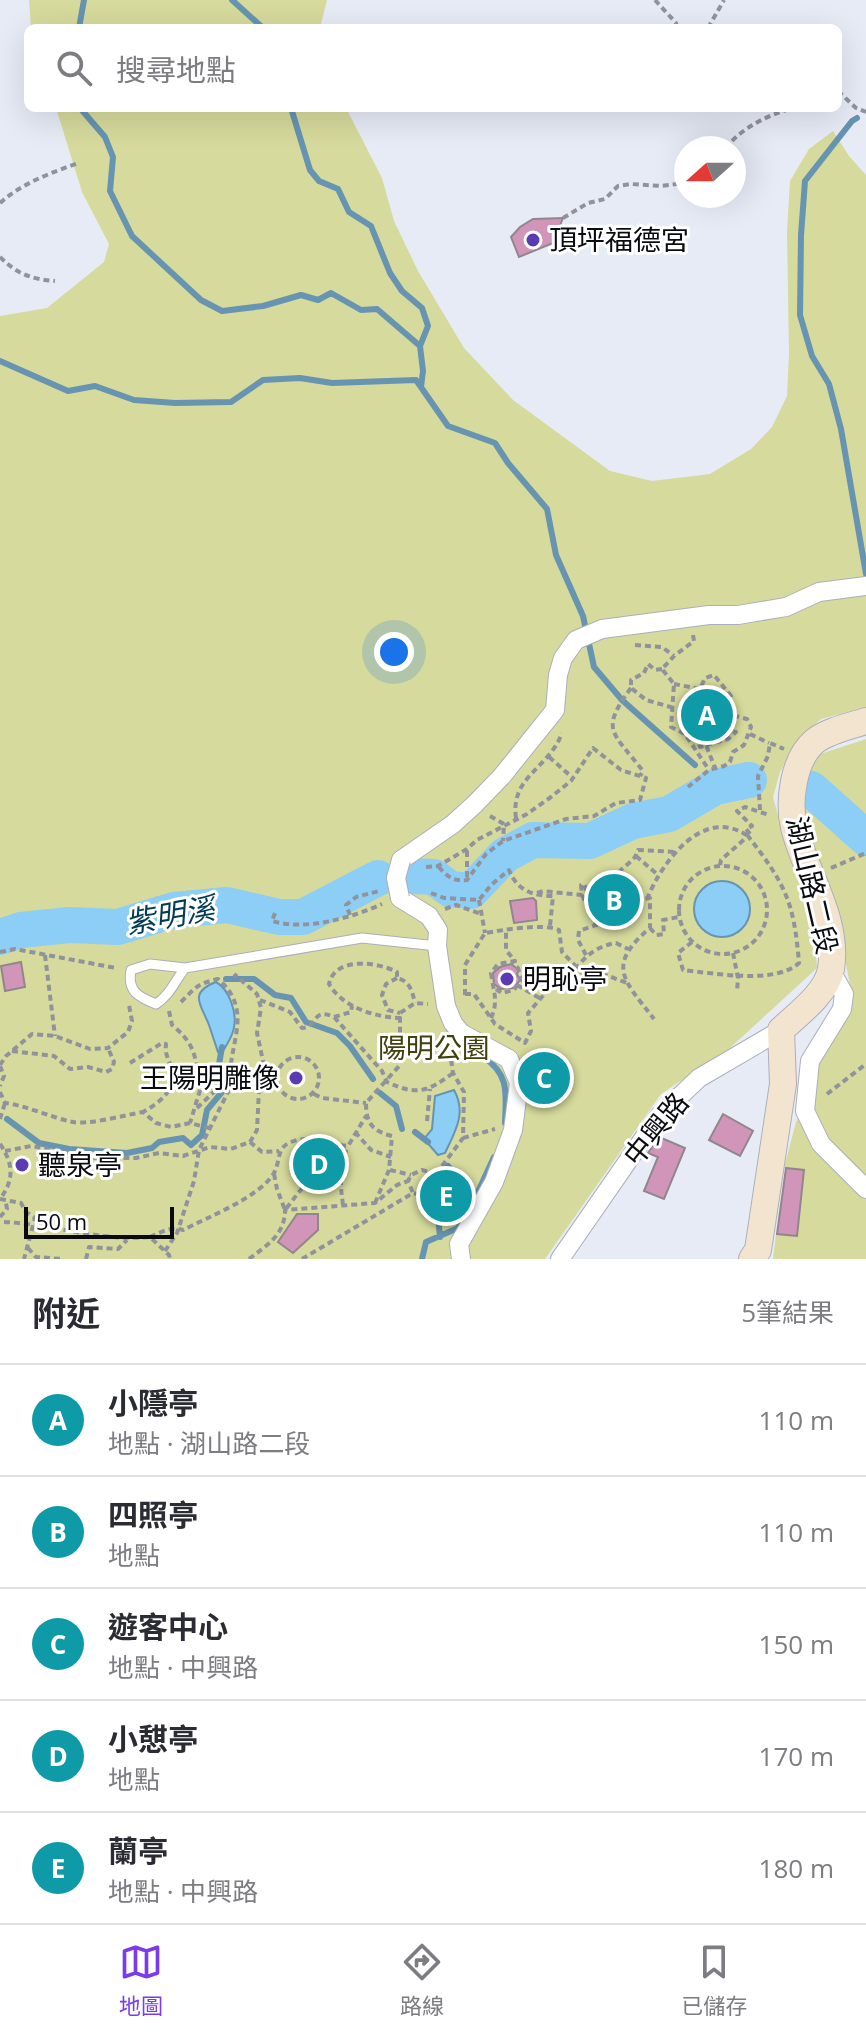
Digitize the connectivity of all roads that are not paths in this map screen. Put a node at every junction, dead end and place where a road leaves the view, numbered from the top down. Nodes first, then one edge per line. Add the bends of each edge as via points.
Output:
1 (862, 586) edge
2 (866, 721) edge
3 (437, 946) junction
4 (185, 968) junction
5 (831, 971) junction
6 (781, 1030) junction
7 (866, 1189) edge
8 (461, 1259) edge
9 (560, 1259) edge
10 (752, 1259) edge

1 - 3 street, bridge via 819,592 786,607 602,629 576,640 563,658 555,710 475,804 401,860 391,901 429,916 438,930
2 - 5 street, 湖山路二段 via 815,741 793,784 794,826 819,892 831,943
3 - 4 lane via 362,938
3 - 8 street via 449,1014 461,1033 509,1059 519,1083 513,1130 494,1182 459,1244
4 - 4 lane via 169,996 156,1004 132,991 131,970 150,964
5 - 6 street, 湖山路二段 via 818,994
5 - 7 street via 844,994 842,1009 810,1061 805,1111 821,1144
6 - 9 street, 中興路 via 699,1078 659,1116
6 - 10 street via 783,1084 758,1250

